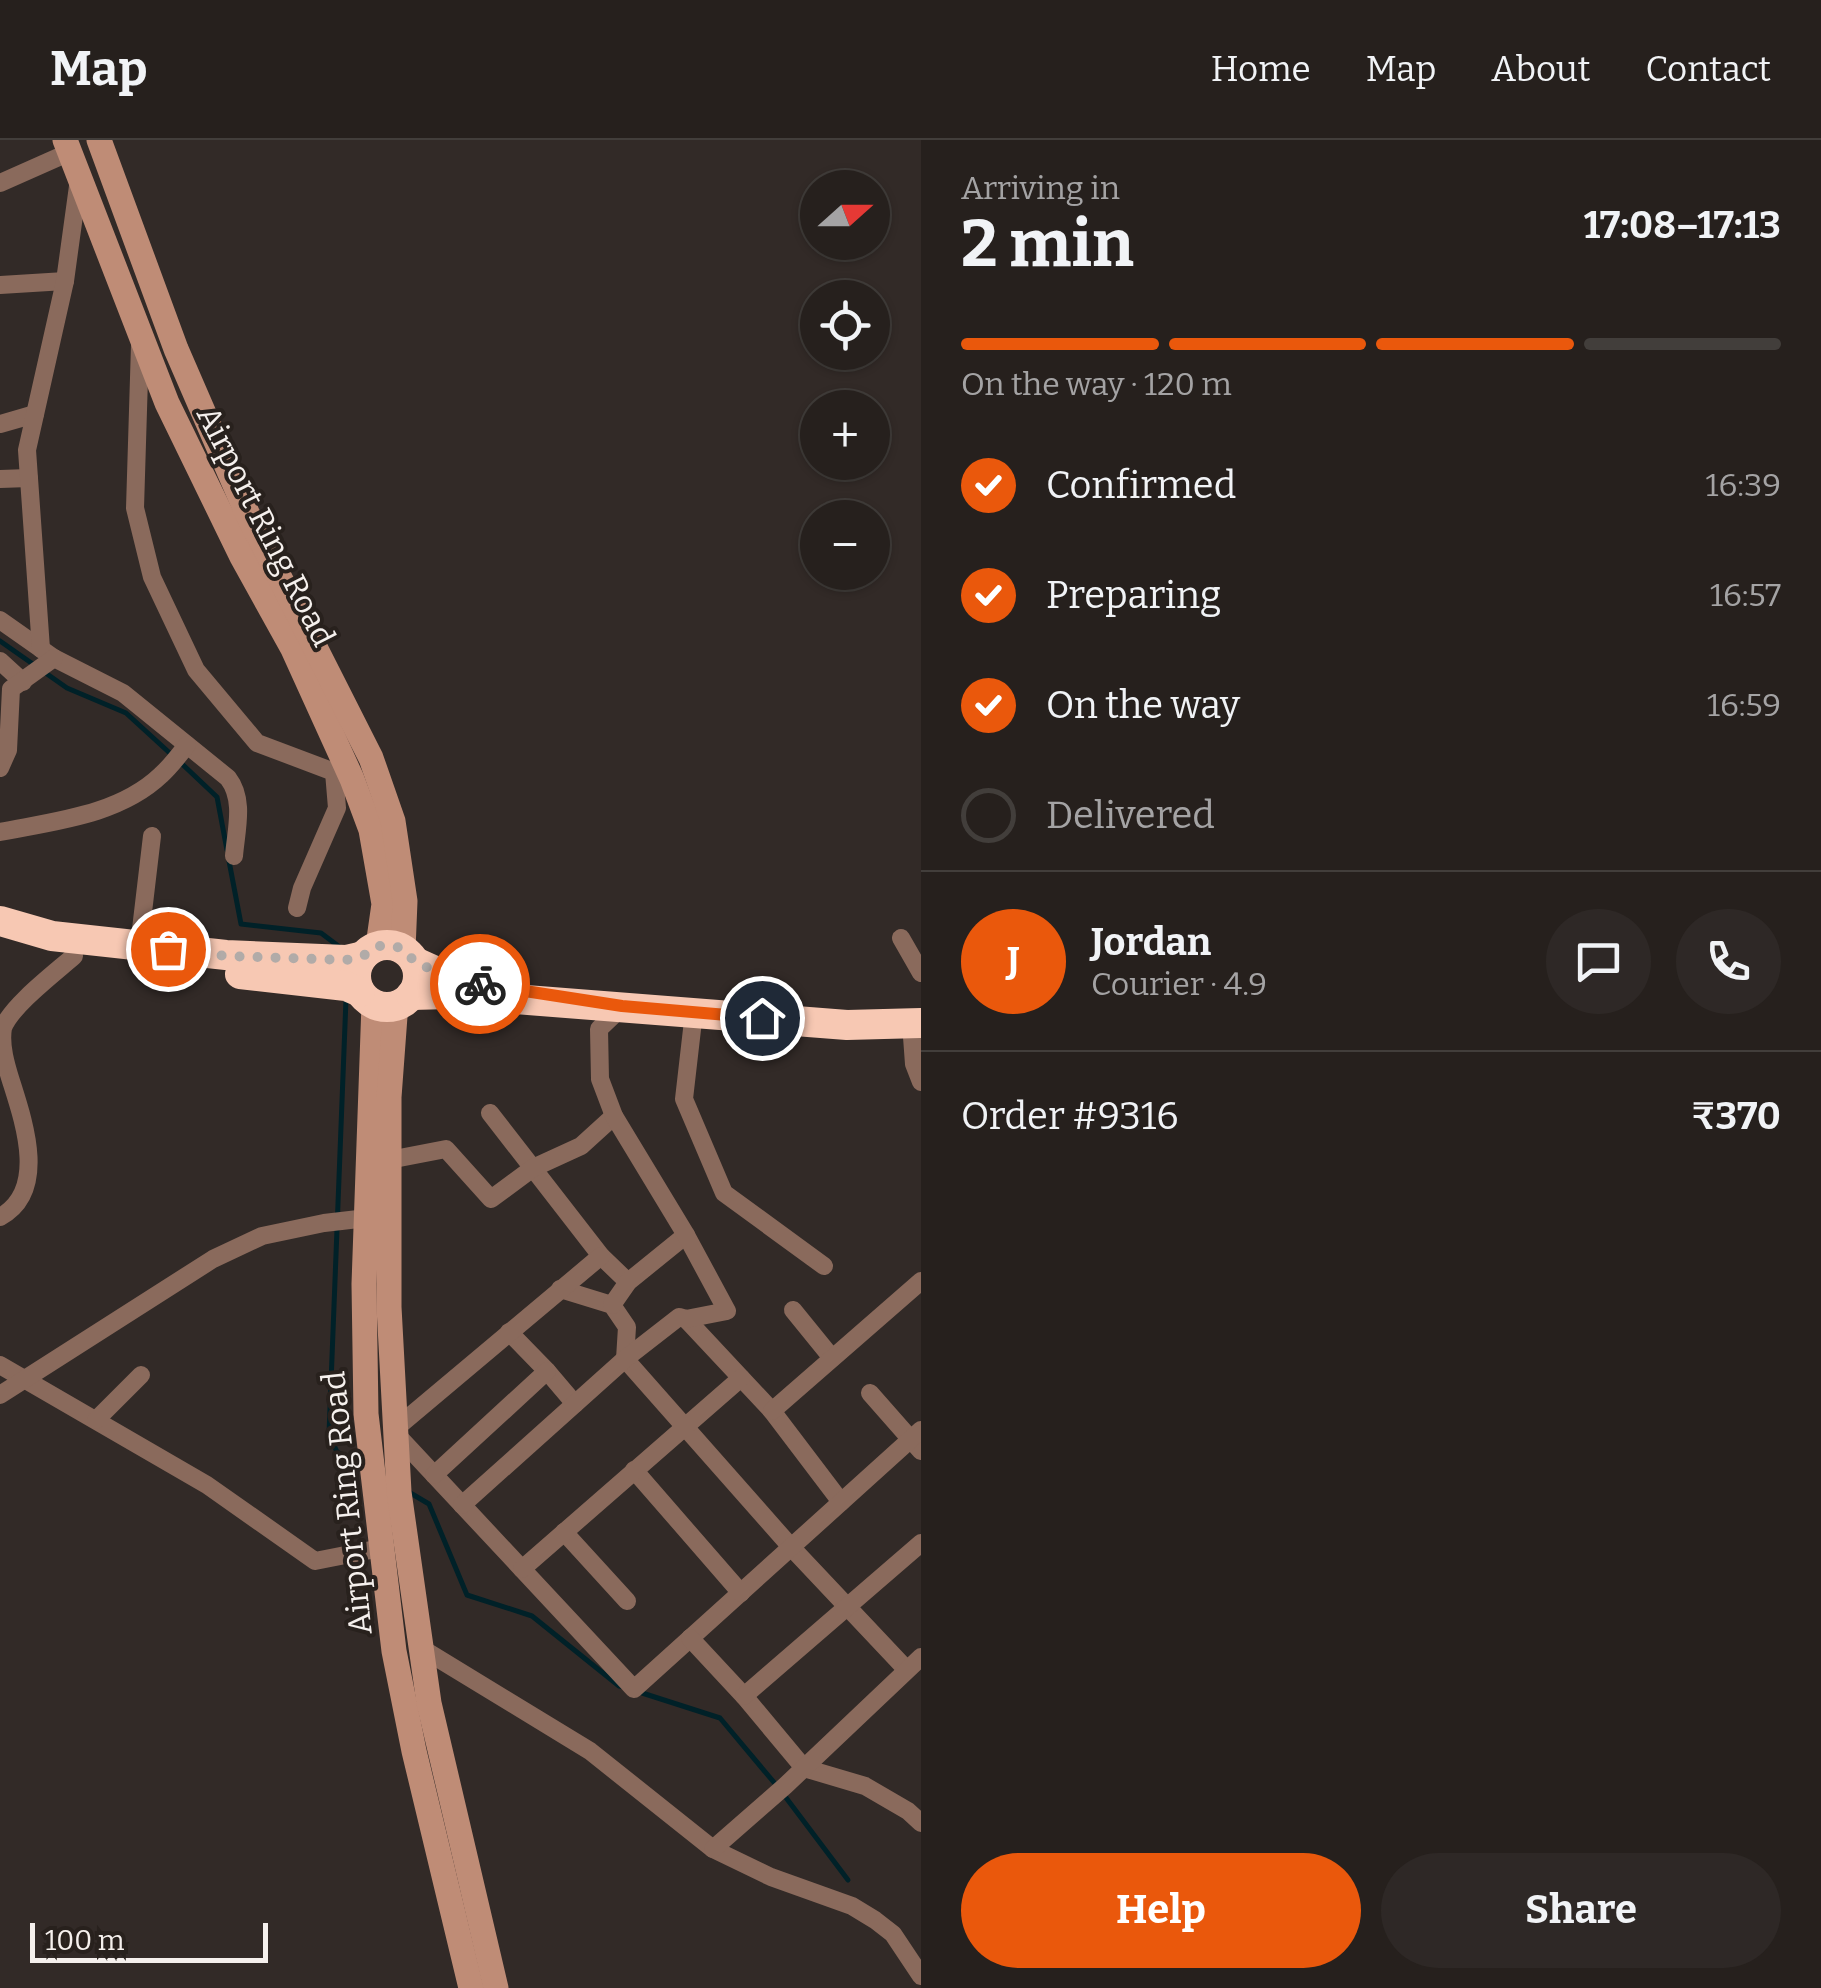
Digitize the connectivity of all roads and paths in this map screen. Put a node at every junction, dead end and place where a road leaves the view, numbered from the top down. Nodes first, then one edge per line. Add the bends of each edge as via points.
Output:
1 (98, 140) edge
2 (67, 146) edge
3 (79, 179) junction
4 (0, 183) edge
5 (65, 280) junction
6 (0, 285) edge
7 (140, 334) junction
8 (35, 414) junction
9 (0, 424) edge
10 (29, 478) junction
11 (0, 479) edge
12 (0, 620) edge
13 (0, 661) edge
14 (30, 673) edge
15 (179, 754) junction
16 (0, 768) edge
17 (0, 832) edge
18 (152, 836) dead end
19 (234, 856) dead end
20 (405, 901) junction
21 (298, 908) dead end
22 (0, 921) edge
23 (901, 938) dead end
24 (0, 939) edge
25 (138, 946) junction
26 (390, 954) junction
27 (74, 956) junction
28 (921, 972) edge
29 (407, 995) junction
30 (622, 1006) junction
31 (694, 1012) junction
32 (916, 1023) edge
33 (391, 1069) junction
34 (921, 1082) edge
35 (490, 1113) dead end
36 (614, 1116) junction
37 (389, 1160) junction
38 (533, 1168) junction
39 (0, 1217) edge
40 (344, 1221) junction
41 (686, 1235) junction
42 (601, 1256) junction
43 (824, 1266) dead end
44 (921, 1281) edge
45 (628, 1282) junction
46 (560, 1288) junction
47 (612, 1305) junction
48 (793, 1310) dead end
49 (686, 1319) junction
50 (509, 1332) junction
51 (832, 1358) junction
52 (625, 1359) junction
53 (0, 1365) edge
54 (547, 1371) junction
55 (141, 1375) dead end
56 (741, 1378) junction
57 (23, 1380) junction
58 (870, 1394) dead end
59 (0, 1395) edge
60 (575, 1404) junction
61 (772, 1410) junction
62 (96, 1420) junction
63 (684, 1426) junction
64 (397, 1440) junction
65 (918, 1440) edge
66 (634, 1470) junction
67 (434, 1475) junction
68 (387, 1492) junction
69 (841, 1502) junction
70 (462, 1505) junction
71 (564, 1532) junction
72 (921, 1543) edge
73 (791, 1547) junction
74 (382, 1548) junction
75 (522, 1569) junction
76 (741, 1592) junction
77 (627, 1600) dead end
78 (846, 1608) junction
79 (690, 1638) junction
80 (422, 1648) junction
81 (921, 1656) edge
82 (906, 1669) junction
83 (744, 1696) junction
84 (804, 1768) junction
85 (921, 1822) edge
86 (713, 1849) junction
87 (921, 1976) edge
88 (470, 1988) edge
89 (496, 1988) edge

1 - 20 main road, Airport Ring Road via 176,349 248,515 371,758 393,820
2 - 3 main road, Airport Ring Road
2 - 4 street
3 - 5 street
3 - 7 main road, Airport Ring Road
5 - 6 street
5 - 8 street
7 - 21 street via 135,508 152,577 196,670 256,742 334,772 337,808
7 - 26 main road, Airport Ring Road via 167,404 352,779 371,830
8 - 9 street
8 - 10 street
10 - 11 street
10 - 14 street
12 - 14 street
13 - 14 street
14 - 15 street via 123,693
14 - 16 street
15 - 17 street via 119,804
15 - 19 street via 236,788
18 - 25 street
20 - 26 main road, Airport Ring Road
20 - 29 main road via 417,947 432,966
22 - 25 highway via 52,936
23 - 28 street
24 - 27 highway
25 - 26 highway via 346,960
26 - 29 highway via 418,980
26 - 29 highway via 356,974
27 - 29 highway
27 - 39 street via 4,1024 1,1045 23,1125 28,1184
29 - 30 highway
29 - 33 main road, Airport Ring Road via 394,1016
29 - 33 main road via 426,1001 410,1015
29 - 40 main road, Airport Ring Road
30 - 31 highway
30 - 36 street via 599,1029 600,1080
31 - 32 highway via 847,1025
31 - 43 street via 684,1099 724,1193
32 - 34 street via 914,1064
33 - 37 main road, Airport Ring Road
35 - 38 street
36 - 38 street via 581,1146
36 - 41 street
37 - 38 street via 446,1149 491,1199
37 - 64 main road, Airport Ring Road
38 - 42 street
40 - 57 street via 262,1236 214,1259
40 - 68 main road, Airport Ring Road via 364,1284 371,1457
41 - 45 street
41 - 49 street via 727,1310
42 - 45 street
42 - 46 street
44 - 51 street
45 - 47 street
46 - 47 street
46 - 50 street
47 - 52 street via 627,1327
48 - 51 street
49 - 52 street via 679,1317
49 - 56 street
50 - 54 street
50 - 64 street
51 - 61 street
52 - 60 street
52 - 63 street
53 - 57 street
54 - 60 street
54 - 67 street
55 - 62 street
56 - 61 street
56 - 63 street
57 - 59 street
57 - 62 street
58 - 65 street
60 - 70 street
61 - 69 street
62 - 74 street via 207,1485 315,1562
63 - 66 street
63 - 73 street
64 - 67 street
64 - 68 main road, Airport Ring Road
65 - 69 street
66 - 71 street
66 - 76 street
67 - 70 street
68 - 74 main road, Airport Ring Road
68 - 80 main road, Airport Ring Road
69 - 73 street
70 - 75 street
71 - 75 street
71 - 77 street
72 - 78 street
73 - 76 street
73 - 78 street
74 - 88 main road, Airport Ring Road via 394,1651
75 - 79 street via 634,1688
76 - 79 street
78 - 82 street
78 - 83 street
79 - 83 street
80 - 86 street via 590,1751
80 - 89 main road, Airport Ring Road
81 - 82 street
82 - 84 street
83 - 84 street
84 - 85 street via 866,1786
84 - 86 street
86 - 87 street via 875,1920

